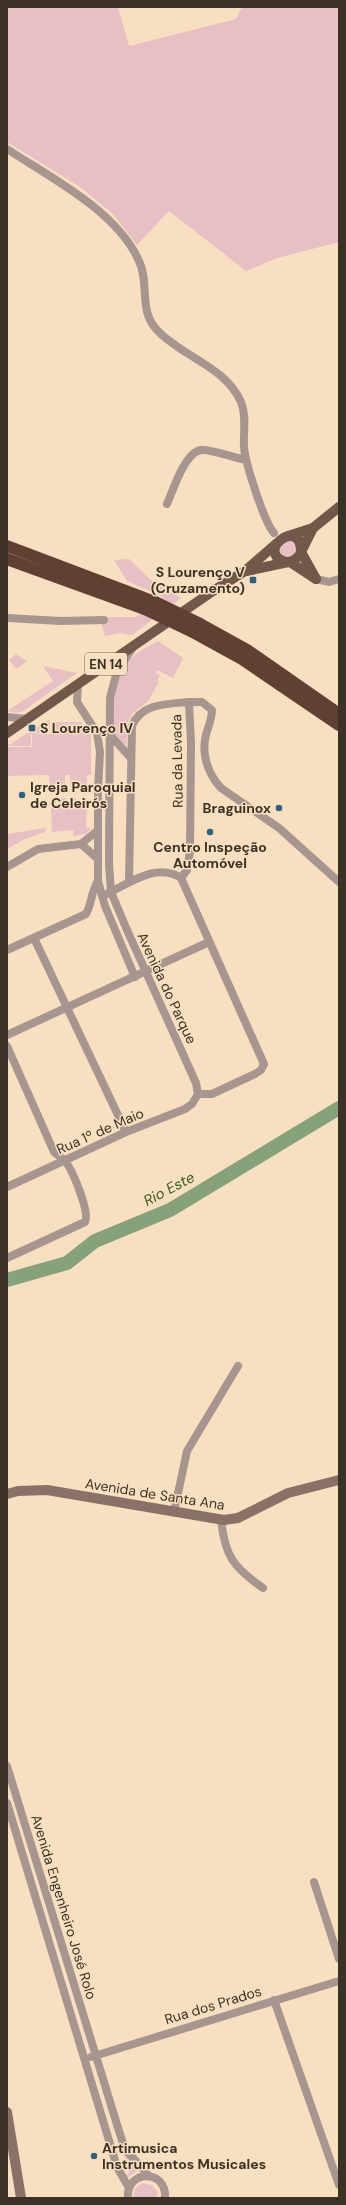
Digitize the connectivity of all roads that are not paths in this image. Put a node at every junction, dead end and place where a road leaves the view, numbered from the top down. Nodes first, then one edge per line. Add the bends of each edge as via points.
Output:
1 (7, 149) edge
2 (246, 460) junction
3 (167, 504) dead end
4 (339, 507) edge
5 (314, 528) junction
6 (279, 539) junction
7 (7, 546) edge
8 (301, 551) junction
9 (7, 559) edge
10 (288, 562) junction
11 (245, 571) junction
12 (316, 579) junction
13 (339, 579) edge
14 (150, 605) junction
15 (7, 618) edge
16 (104, 620) dead end
17 (196, 628) junction
18 (135, 644) junction
19 (78, 684) junction
20 (189, 702) junction
21 (339, 714) edge
22 (7, 717) edge
23 (27, 719) junction
24 (339, 725) edge
25 (7, 733) edge
26 (109, 734) junction
27 (131, 758) junction
28 (97, 831) junction
29 (110, 841) junction
30 (97, 842) junction
31 (81, 844) junction
32 (98, 859) junction
33 (7, 867) edge
34 (181, 878) junction
35 (98, 881) junction
36 (129, 882) junction
37 (339, 882) edge
38 (111, 892) junction
39 (102, 896) junction
40 (34, 938) junction
41 (209, 942) junction
42 (7, 950) edge
43 (146, 972) junction
44 (135, 977) junction
45 (68, 1008) junction
46 (7, 1035) edge
47 (7, 1046) edge
48 (198, 1094) junction
49 (126, 1132) junction
50 (64, 1160) junction
51 (7, 1187) edge
52 (7, 1258) edge
53 (238, 1366) dead end
54 (339, 1480) edge
55 (7, 1494) edge
56 (174, 1512) junction
57 (221, 1520) junction
58 (264, 1588) dead end
59 (7, 1766) edge
60 (7, 1803) edge
61 (314, 1882) dead end
62 (339, 1959) edge
63 (339, 1981) edge
64 (274, 2000) junction
65 (96, 2055) junction
66 (85, 2059) junction
67 (7, 2112) edge
68 (149, 2176) junction
69 (339, 2185) edge
70 (129, 2188) junction
71 (21, 2198) edge
72 (128, 2198) edge
73 (165, 2198) edge

1 - 2 street via 75,194 110,221 128,239 144,274 145,309 151,322 164,336 226,381 237,394 244,416
2 - 3 street via 205,450 194,453 186,461
2 - 6 street via 262,508
4 - 5 main road, EN 14
5 - 6 main road, EN 14
5 - 8 main road, EN 14
6 - 8 main road via 298,541
6 - 10 main road via 277,555
6 - 11 main road, EN 14
7 - 14 highway
8 - 10 main road, EN 14 via 297,559
8 - 12 main road
9 - 14 highway
10 - 11 main road, EN 14
10 - 12 main road
11 - 18 main road, EN 14
12 - 13 street via 329,582
14 - 17 highway, bridge
15 - 16 street
17 - 21 highway via 247,650
17 - 24 highway
18 - 19 main road, EN 14
18 - 26 street, Avenida do Parque via 113,681
19 - 23 main road, EN 14
19 - 28 street, Avenida do Parque via 77,702 97,733 100,745
20 - 27 street, Rua da Levada via 156,705 135,718 132,726
20 - 34 street, Rua da Levada via 190,852 187,870
20 - 37 street via 202,702 212,710 205,747 206,761 214,781 279,828
22 - 23 street
23 - 25 main road, EN 14
26 - 27 street
26 - 29 street, Avenida do Parque
27 - 36 street
28 - 30 street, Avenida do Parque
28 - 31 street
29 - 30 street
29 - 38 street, Avenida do Parque
30 - 32 street, Avenida do Parque
31 - 32 street
31 - 33 street via 38,849
32 - 35 street, Avenida do Parque
34 - 36 street via 163,871
34 - 41 street
35 - 39 street, Avenida do Parque
35 - 40 street via 94,886 90,908 86,914
36 - 38 street
38 - 39 street
38 - 43 street, Avenida do Parque
39 - 44 street, Avenida do Parque
40 - 42 street
40 - 45 street
41 - 43 street
41 - 48 street via 264,1064 255,1074 212,1094
43 - 44 street
43 - 48 street, Avenida do Parque via 196,1083
44 - 45 street
45 - 46 street
45 - 49 street
47 - 50 street via 54,1152
48 - 49 street, Rua 1º de Maio via 192,1104 185,1109
49 - 50 street, Rua 1º de Maio
50 - 51 street, Rua 1º de Maio
50 - 52 street via 86,1205 85,1222
53 - 56 street via 187,1451
54 - 57 street, Avenida de Santa Ana via 288,1494 238,1518
55 - 56 street, Avenida de Santa Ana via 47,1490
56 - 57 street, Avenida de Santa Ana
57 - 58 street via 224,1542 233,1562
59 - 65 street, Avenida Engenheiro José Rolo
60 - 66 street, Avenida Engenheiro José Rolo
61 - 62 street
63 - 64 street, Rua dos Prados
64 - 65 street, Rua dos Prados
64 - 69 street
65 - 66 street
65 - 68 street, Avenida Engenheiro José Rolo via 125,2149
66 - 70 street, Avenida Engenheiro José Rolo via 117,2167
67 - 71 street
68 - 70 street via 137,2179
68 - 73 street, Avenida Engenheiro José Rolo via 163,2186
70 - 72 street

